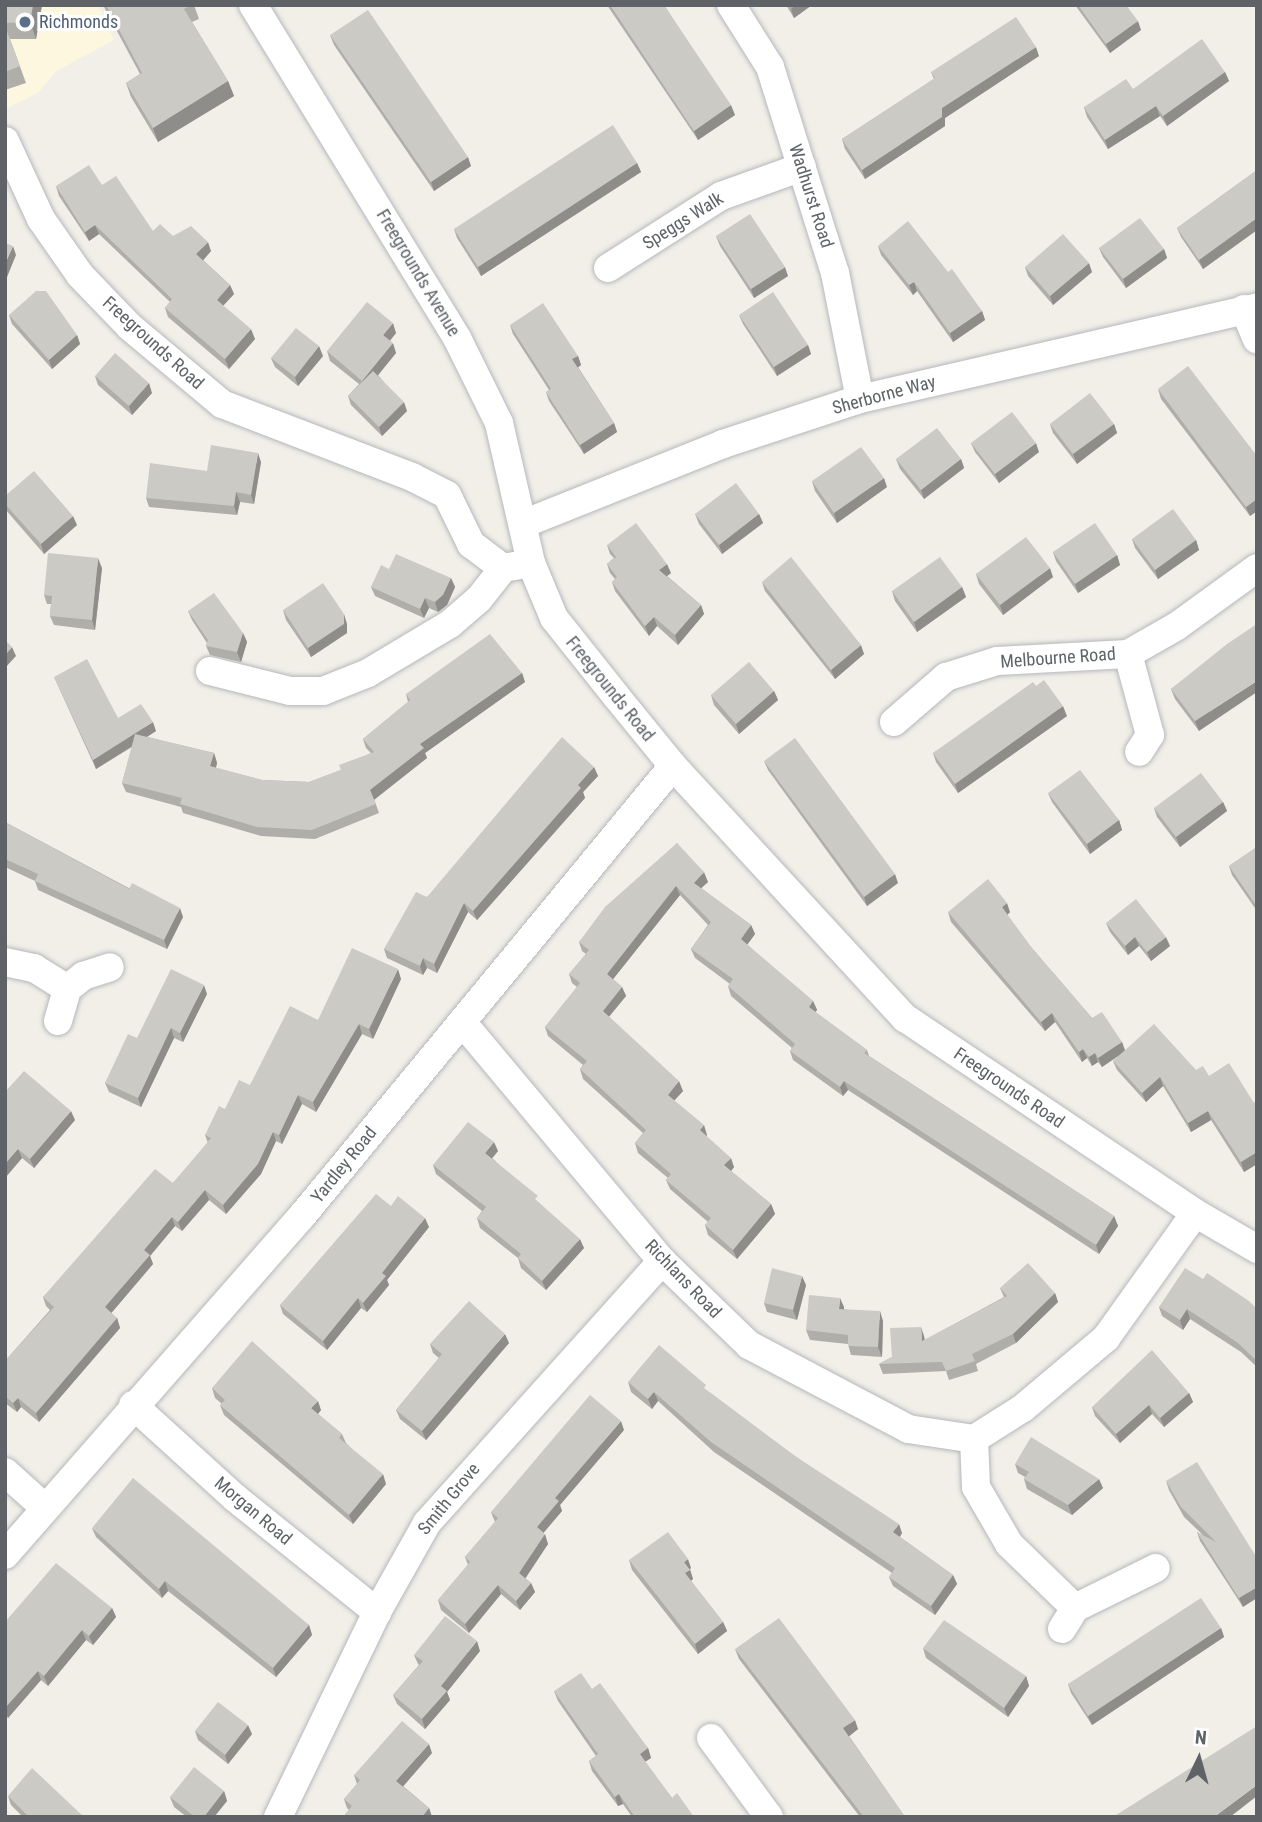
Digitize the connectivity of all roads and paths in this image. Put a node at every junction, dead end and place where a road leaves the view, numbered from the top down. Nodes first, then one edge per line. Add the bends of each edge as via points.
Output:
1 (253, 5) edge
2 (731, 5) edge
3 (5, 141) edge
4 (802, 167) junction
5 (608, 268) dead end
6 (1251, 308) edge
7 (1257, 340) edge
8 (860, 399) junction
9 (523, 524) junction
10 (531, 563) junction
11 (503, 568) junction
12 (1257, 568) edge
13 (1128, 653) junction
14 (221, 682) dead end
15 (894, 722) dead end
16 (1139, 752) dead end
17 (673, 766) junction
18 (5, 962) edge
19 (110, 967) dead end
20 (67, 989) junction
21 (58, 1021) dead end
22 (462, 1022) junction
23 (1195, 1213) junction
24 (1257, 1249) edge
25 (662, 1261) junction
26 (133, 1405) junction
27 (974, 1439) junction
28 (5, 1472) edge
29 (44, 1507) junction
30 (5, 1555) edge
31 (1156, 1568) dead end
32 (377, 1612) junction
33 (711, 1738) dead end
34 (278, 1817) edge
35 (769, 1817) edge

1 - 9 street, Freegrounds Avenue via 457,338 499,423
2 - 4 street, Wadhurst Road via 770,67
3 - 11 street, Freegrounds Road via 41,219 80,275 130,327 222,404 412,477 447,495 471,544
4 - 5 street, Speggs Walk via 721,196
4 - 8 street, Wadhurst Road via 835,273
6 - 7 street
6 - 8 street, Sherborne Way
8 - 9 street, Sherborne Way via 723,444
9 - 10 street, Freegrounds Avenue
10 - 11 street
10 - 17 street, Freegrounds Road via 554,618
11 - 14 street via 479,599 450,624 368,673 323,691
12 - 13 street, Melbourne Road via 1177,626
13 - 15 street, Melbourne Road via 997,661 946,677
13 - 16 street via 1150,734
17 - 22 street, Yardley Road
17 - 23 street, Freegrounds Road via 905,1018
18 - 20 street via 34,968
19 - 20 street via 83,976
20 - 21 street
22 - 25 street, Richlans Road
22 - 26 street, Yardley Road via 302,1216
23 - 24 street, Freegrounds Road
23 - 27 street via 1106,1338 1023,1408
25 - 27 street, Richlans Road via 749,1346 908,1429
25 - 32 street, Smith Grove via 427,1523
26 - 29 street, Yardley Road
26 - 32 street, Morgan Road via 234,1497
27 - 31 street via 976,1487 1009,1544 1069,1618
28 - 29 street
29 - 30 street, Yardley Road
32 - 34 street, Smith Grove
33 - 35 street

